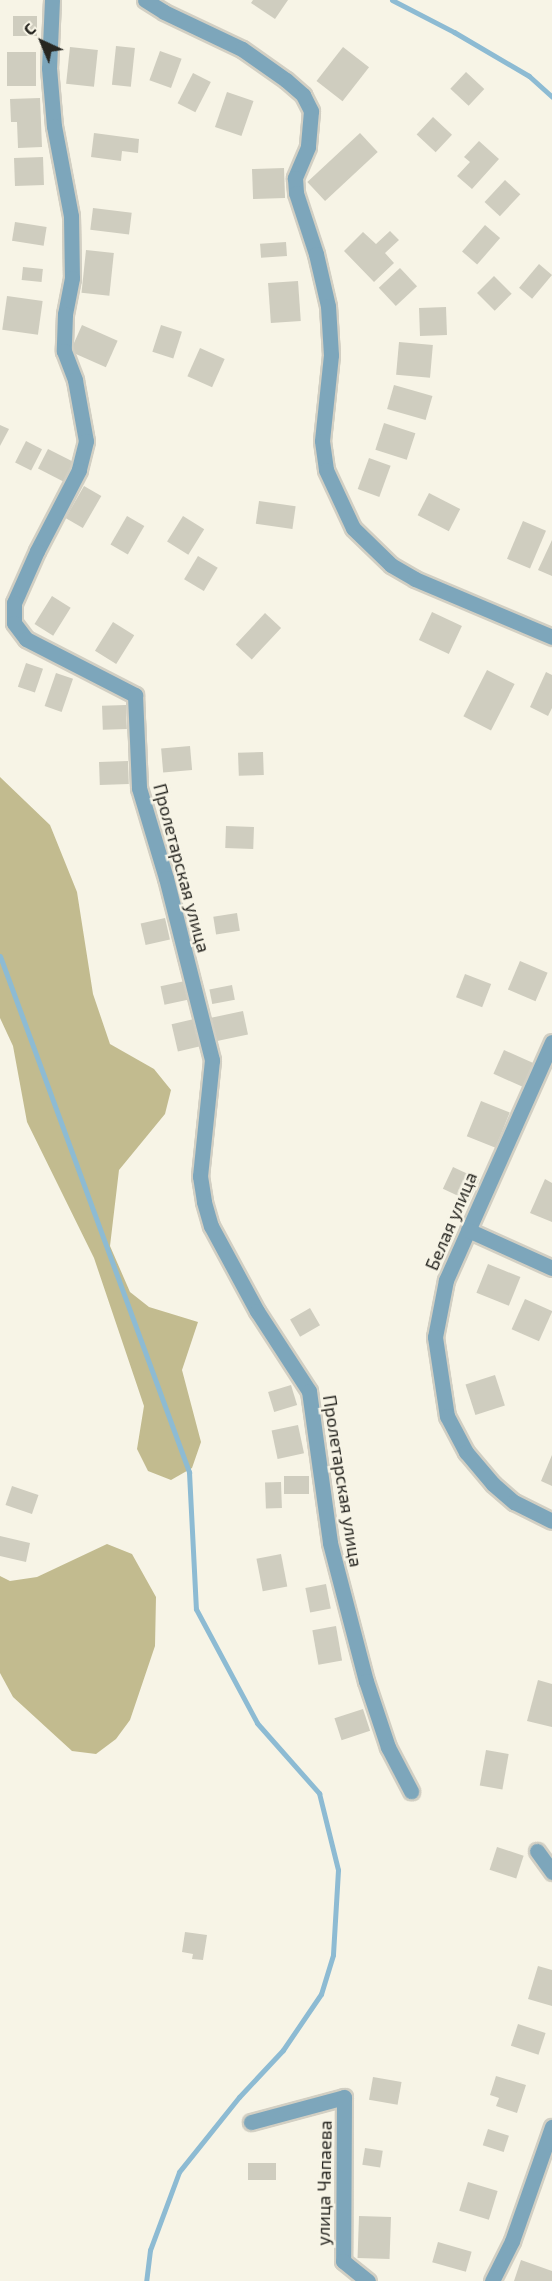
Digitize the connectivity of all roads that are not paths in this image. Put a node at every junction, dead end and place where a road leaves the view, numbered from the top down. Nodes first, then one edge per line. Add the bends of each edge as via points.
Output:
1 (52, 0) edge
2 (145, 0) edge
3 (552, 637) edge
4 (552, 1042) edge
5 (468, 1230) junction
6 (552, 1268) edge
7 (552, 1521) edge
8 (411, 1791) dead end
9 (537, 1851) dead end
10 (552, 1872) edge
11 (251, 2122) dead end
12 (552, 2127) edge
13 (368, 2281) edge
14 (492, 2281) edge

1 - 8 street, Пролетарская улица via 49,68 54,126 71,226 72,278 65,314 64,351 75,380 86,441 79,470 14,603 14,623 26,639 135,695 139,788 212,1060 200,1176 204,1202 212,1226 257,1311 309,1391 330,1543 370,1692 388,1747
2 - 3 street via 242,49 303,95 311,111 308,147 295,178 296,194 328,306 331,355 321,441 326,470 353,528 391,565 415,579
4 - 5 street, Белая улица
5 - 6 street
5 - 7 street, Белая улица via 446,1280 435,1337 447,1416 466,1452 493,1484 514,1502
9 - 10 street
11 - 13 street, улица Чапаева via 344,2097 343,2261
12 - 14 street via 512,2241

